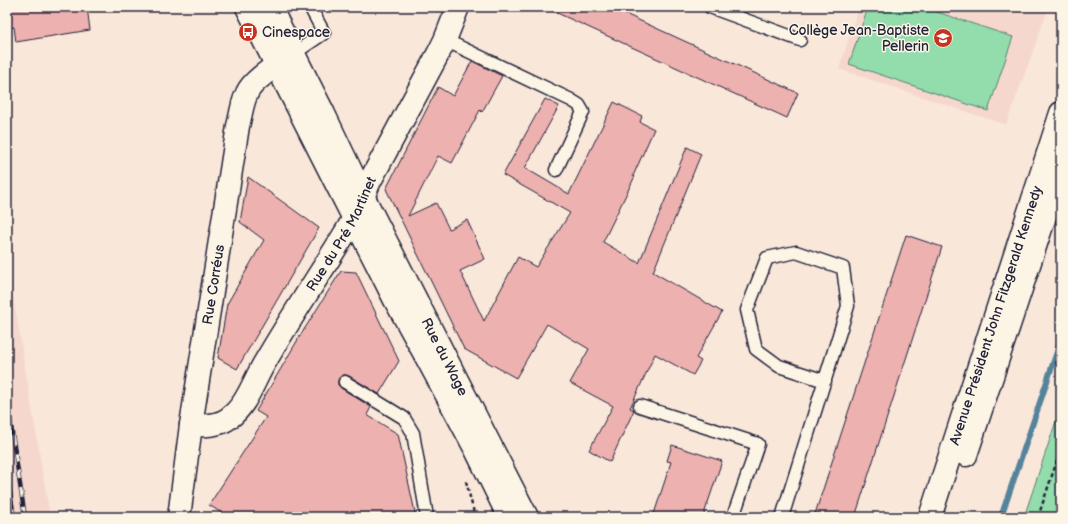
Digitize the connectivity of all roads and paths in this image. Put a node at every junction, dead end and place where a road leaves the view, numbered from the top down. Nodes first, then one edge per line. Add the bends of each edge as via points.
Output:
1 (247, 7) edge
2 (270, 7) edge
3 (310, 7) edge
4 (458, 7) edge
5 (710, 7) edge
6 (445, 40) junction
7 (800, 40) dead end
8 (285, 59) junction
9 (1061, 113) edge
10 (1061, 168) edge
11 (556, 170) dead end
12 (363, 196) junction
13 (354, 218) junction
14 (825, 381) junction
15 (345, 382) dead end
16 (640, 406) dead end
17 (191, 425) junction
18 (1061, 449) edge
19 (507, 514) edge
20 (178, 517) edge
21 (427, 517) edge
22 (527, 517) edge
23 (733, 517) edge
24 (782, 517) edge
25 (930, 517) edge
26 (946, 517) edge
27 (1038, 517) edge

1 - 8 street
2 - 8 street
3 - 8 lane via 324,33
4 - 6 street, Rue du Pré Martinet
5 - 7 lane
6 - 11 lane via 579,105 583,112
6 - 12 street, Rue du Pré Martinet
8 - 12 street via 324,114
8 - 13 street
8 - 17 street, Rue Corréus via 258,79 247,92 238,126
9 - 25 street, Avenue Président John Fitzgerald Kennedy
10 - 26 street, Avenue Président John Fitzgerald Kennedy
12 - 13 street, Rue du Pré Martinet
12 - 22 street, Rue du Wage
13 - 17 street, Rue du Pré Martinet via 236,411 229,419 210,426
13 - 19 street, Rue du Wage
14 - 14 lane via 848,306 843,268 796,252 768,258 746,310 756,349 779,366
14 - 24 lane
15 - 21 lane via 404,418 413,433
16 - 23 lane via 758,444
17 - 20 street, Rue Corréus
18 - 27 path

